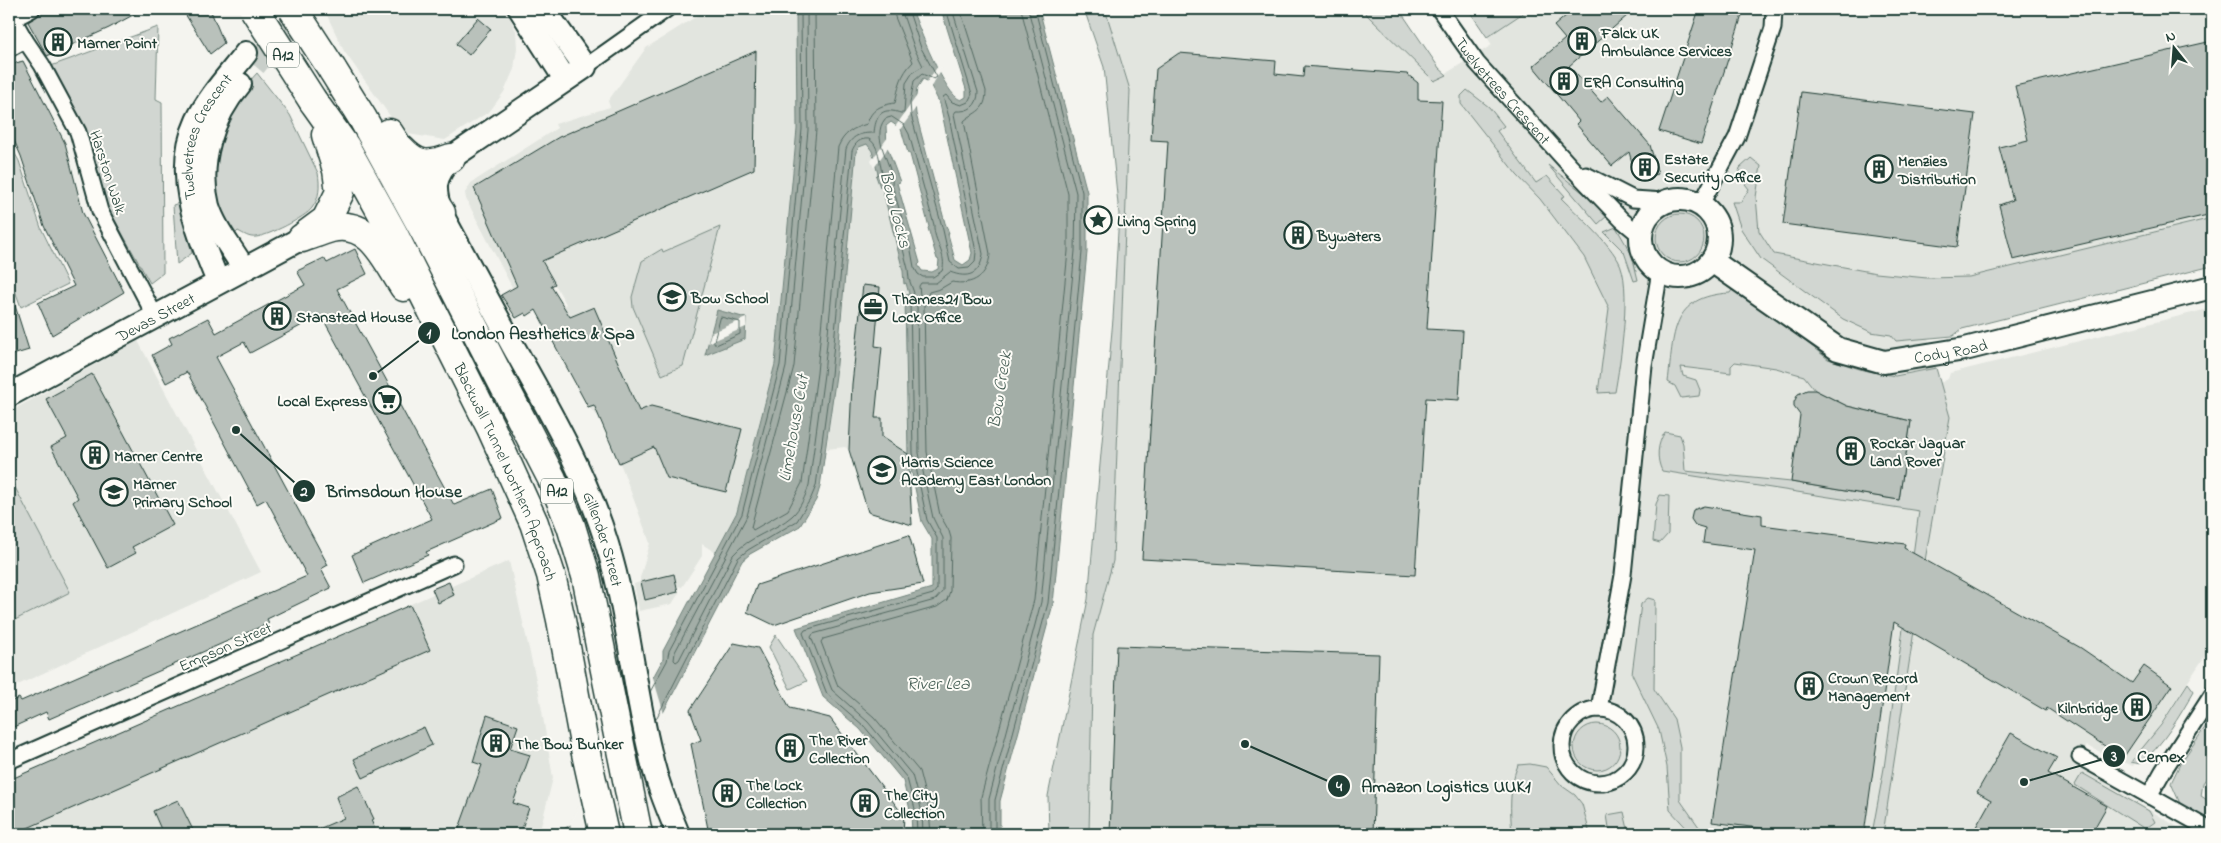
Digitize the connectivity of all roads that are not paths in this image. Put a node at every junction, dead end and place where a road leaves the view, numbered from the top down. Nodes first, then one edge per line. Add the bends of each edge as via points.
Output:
1 (32, 9) edge
2 (254, 9) edge
3 (293, 9) edge
4 (520, 9) edge
5 (544, 9) edge
6 (667, 9) edge
7 (1439, 9) edge
8 (1774, 9) edge
9 (25, 40) junction
10 (9, 49) edge
11 (585, 67) junction
12 (332, 69) junction
13 (565, 79) junction
14 (312, 101) junction
15 (399, 146) junction
16 (451, 158) junction
17 (1571, 167) junction
18 (1664, 201) junction
19 (1701, 204) junction
20 (441, 213) junction
21 (1640, 234) junction
22 (302, 238) junction
23 (1712, 261) junction
24 (244, 269) junction
25 (1660, 271) junction
26 (218, 282) junction
27 (2212, 287) edge
28 (155, 316) junction
29 (466, 379) junction
30 (9, 395) edge
31 (454, 564) dead end
32 (2212, 695) edge
33 (1599, 709) junction
34 (2080, 758) dead end
35 (9, 761) edge
36 (2149, 796) junction
37 (2212, 831) edge
38 (604, 834) edge
39 (638, 834) edge
40 (678, 834) edge

1 - 9 street, Harston Walk via 13,19
2 - 14 highway, Blackwall Tunnel Northern Approach / A12, bridge
3 - 12 highway, Blackwall Tunnel Northern Approach / A12, bridge
4 - 13 street
5 - 11 street
6 - 11 street
7 - 17 street, Twelvetrees Crescent via 1477,63
8 - 19 street via 1773,28 1737,137
9 - 10 street
9 - 28 street, Harston Walk via 78,132 100,211
11 - 13 street
12 - 15 highway via 364,100
12 - 39 highway, Blackwall Tunnel Northern Approach / A12 via 396,178 552,479 571,526 586,576
13 - 16 street
14 - 22 highway via 328,139 340,192 326,220
14 - 29 highway, Blackwall Tunnel Northern Approach / A12 via 346,146 416,276
15 - 16 highway via 412,160 424,163
15 - 20 highway
16 - 20 street, Gillender Street via 437,178
17 - 18 street, Twelvetrees Crescent via 1628,197
17 - 21 street, Twelvetrees Crescent
18 - 19 street via 1683,198
18 - 21 street via 1647,215
19 - 23 street via 1711,212 1720,236
20 - 40 street, Gillender Street via 552,416 594,506 608,544 620,593 658,784
21 - 25 street via 1642,249 1649,262
22 - 24 street, Devas Street
22 - 29 highway via 333,228 362,230 370,237
23 - 25 street via 1701,271 1688,276 1673,276
23 - 27 street, Cody Road via 1838,348 1884,362 1965,349
24 - 26 street, Devas Street
24 - 26 street, Twelvetrees Crescent via 221,234 208,205 204,166 213,128 250,60 218,88 197,121 189,143 186,168 191,212
25 - 33 street via 1644,366 1623,575
26 - 28 street, Devas Street
28 - 30 street, Devas Street
29 - 38 highway, Blackwall Tunnel Northern Approach / A12 via 534,522 551,575
31 - 35 street, Empson Street
32 - 36 street
33 - 33 street via 1623,718 1631,728 1635,750 1632,762 1624,772 1603,783 1577,777 1562,756 1562,738 1570,724 1576,717
34 - 36 street
36 - 37 street

